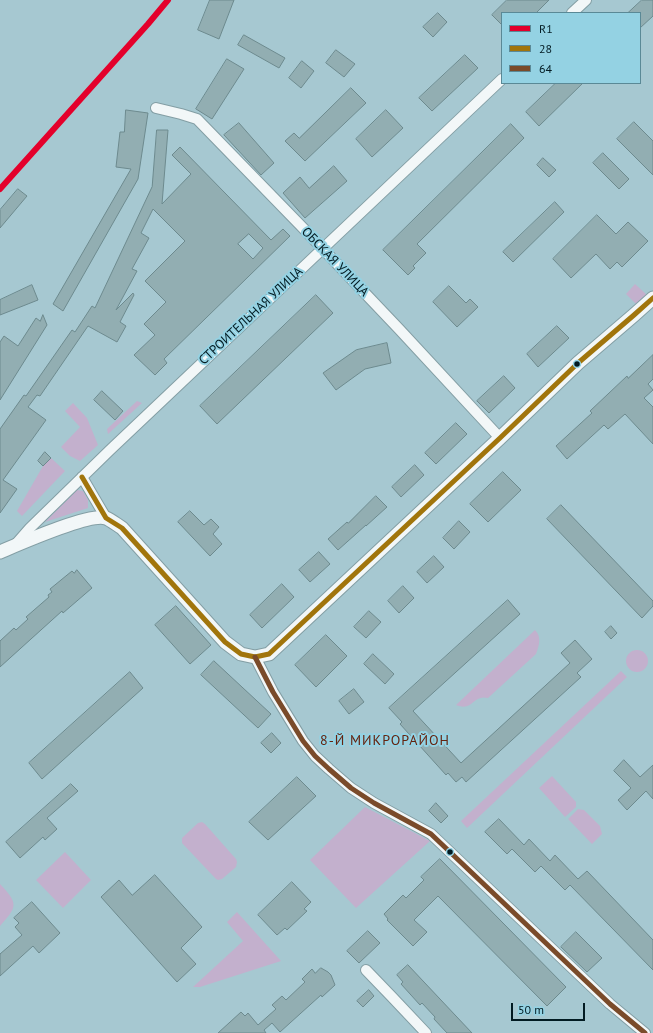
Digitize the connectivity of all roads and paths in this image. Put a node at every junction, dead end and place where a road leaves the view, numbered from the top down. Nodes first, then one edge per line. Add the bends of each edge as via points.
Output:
1 (586, 0) edge
2 (573, 12) edge
3 (501, 80) edge
4 (156, 108) dead end
5 (322, 248) junction
6 (653, 298) edge
7 (500, 438) junction
8 (82, 477) junction
9 (106, 518) junction
10 (15, 546) junction
11 (0, 552) edge
12 (255, 658) junction
13 (366, 970) dead end
14 (426, 1033) edge
15 (645, 1033) edge

1 - 2 street
3 - 5 street, СТРОИТЕЛЬНАЯ УЛИЦА
4 - 5 street, ОБСКАЯ УЛИЦА via 197,119
5 - 7 street, ОБСКАЯ УЛИЦА
5 - 8 street, СТРОИТЕЛЬНАЯ УЛИЦА
6 - 7 street via 578,363
7 - 12 street via 269,654
8 - 9 street
8 - 10 street, СТРОИТЕЛЬНАЯ УЛИЦА
9 - 10 street via 79,522
9 - 12 street via 122,528 225,642 241,654
10 - 11 street, СТРОИТЕЛЬНАЯ УЛИЦА
12 - 15 street via 300,735 329,769 374,803 431,834 610,1004
13 - 14 street

